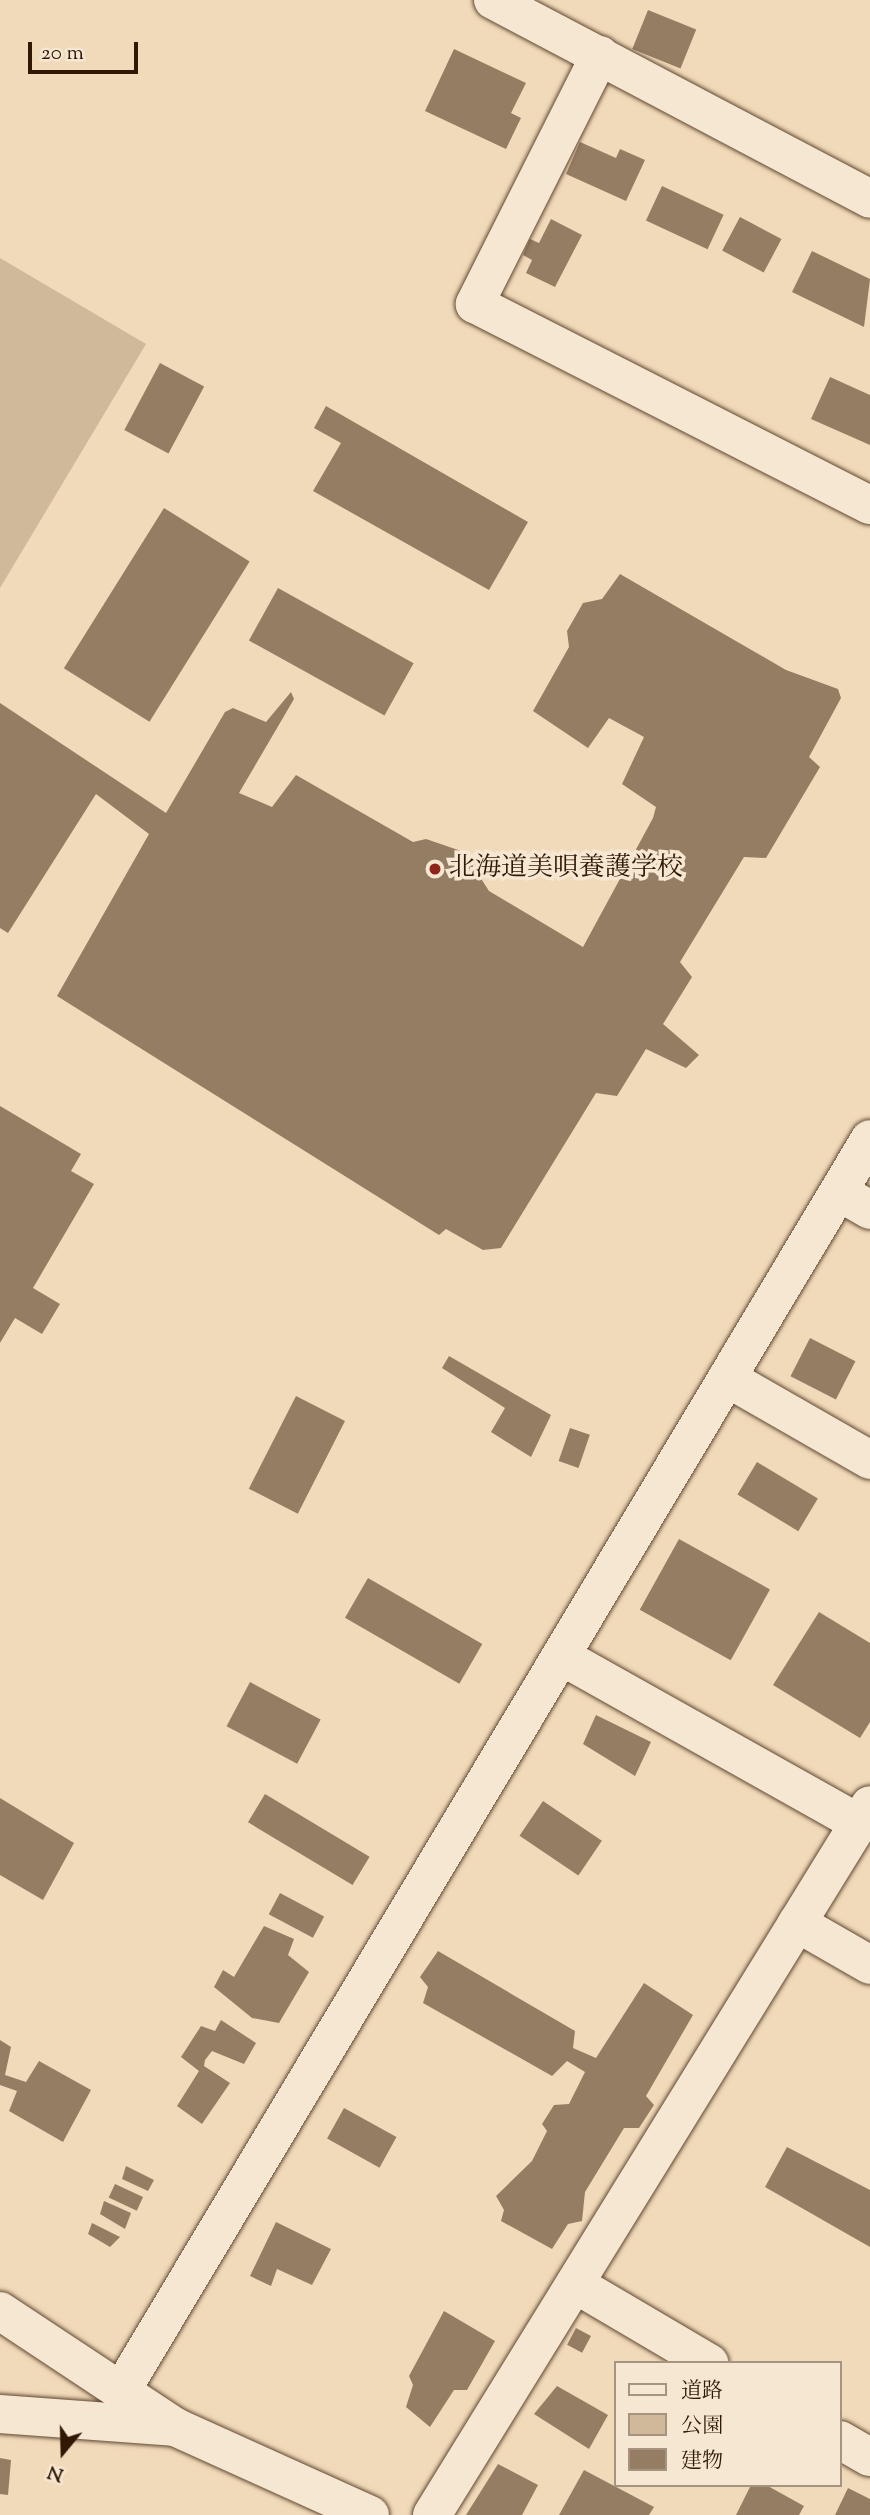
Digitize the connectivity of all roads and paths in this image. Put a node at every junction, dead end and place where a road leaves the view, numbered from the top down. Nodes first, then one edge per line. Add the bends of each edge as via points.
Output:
1 (493, 0) edge
2 (600, 55) junction
3 (870, 199) edge
4 (870, 505) edge
5 (870, 1139) edge
6 (854, 1201) edge
7 (727, 1378) junction
8 (870, 1460) edge
9 (561, 1656) junction
10 (864, 1814) edge
11 (797, 1923) junction
12 (870, 1965) edge
13 (575, 2284) junction
14 (0, 2311) edge
15 (706, 2361) edge
16 (123, 2388) junction
17 (0, 2414) edge
18 (175, 2427) junction
19 (842, 2441) edge
20 (870, 2457) edge
21 (322, 2505) edge
22 (370, 2515) edge
23 (432, 2515) edge

1 - 2 street
2 - 3 street
2 - 4 street via 475,304
5 - 6 street
6 - 7 street
7 - 8 street
7 - 9 street
9 - 10 street
9 - 16 street
10 - 11 street
11 - 12 street
11 - 13 street
13 - 15 street
13 - 23 street
14 - 16 street
16 - 18 street
17 - 18 street
18 - 21 street
19 - 20 street
21 - 22 street

